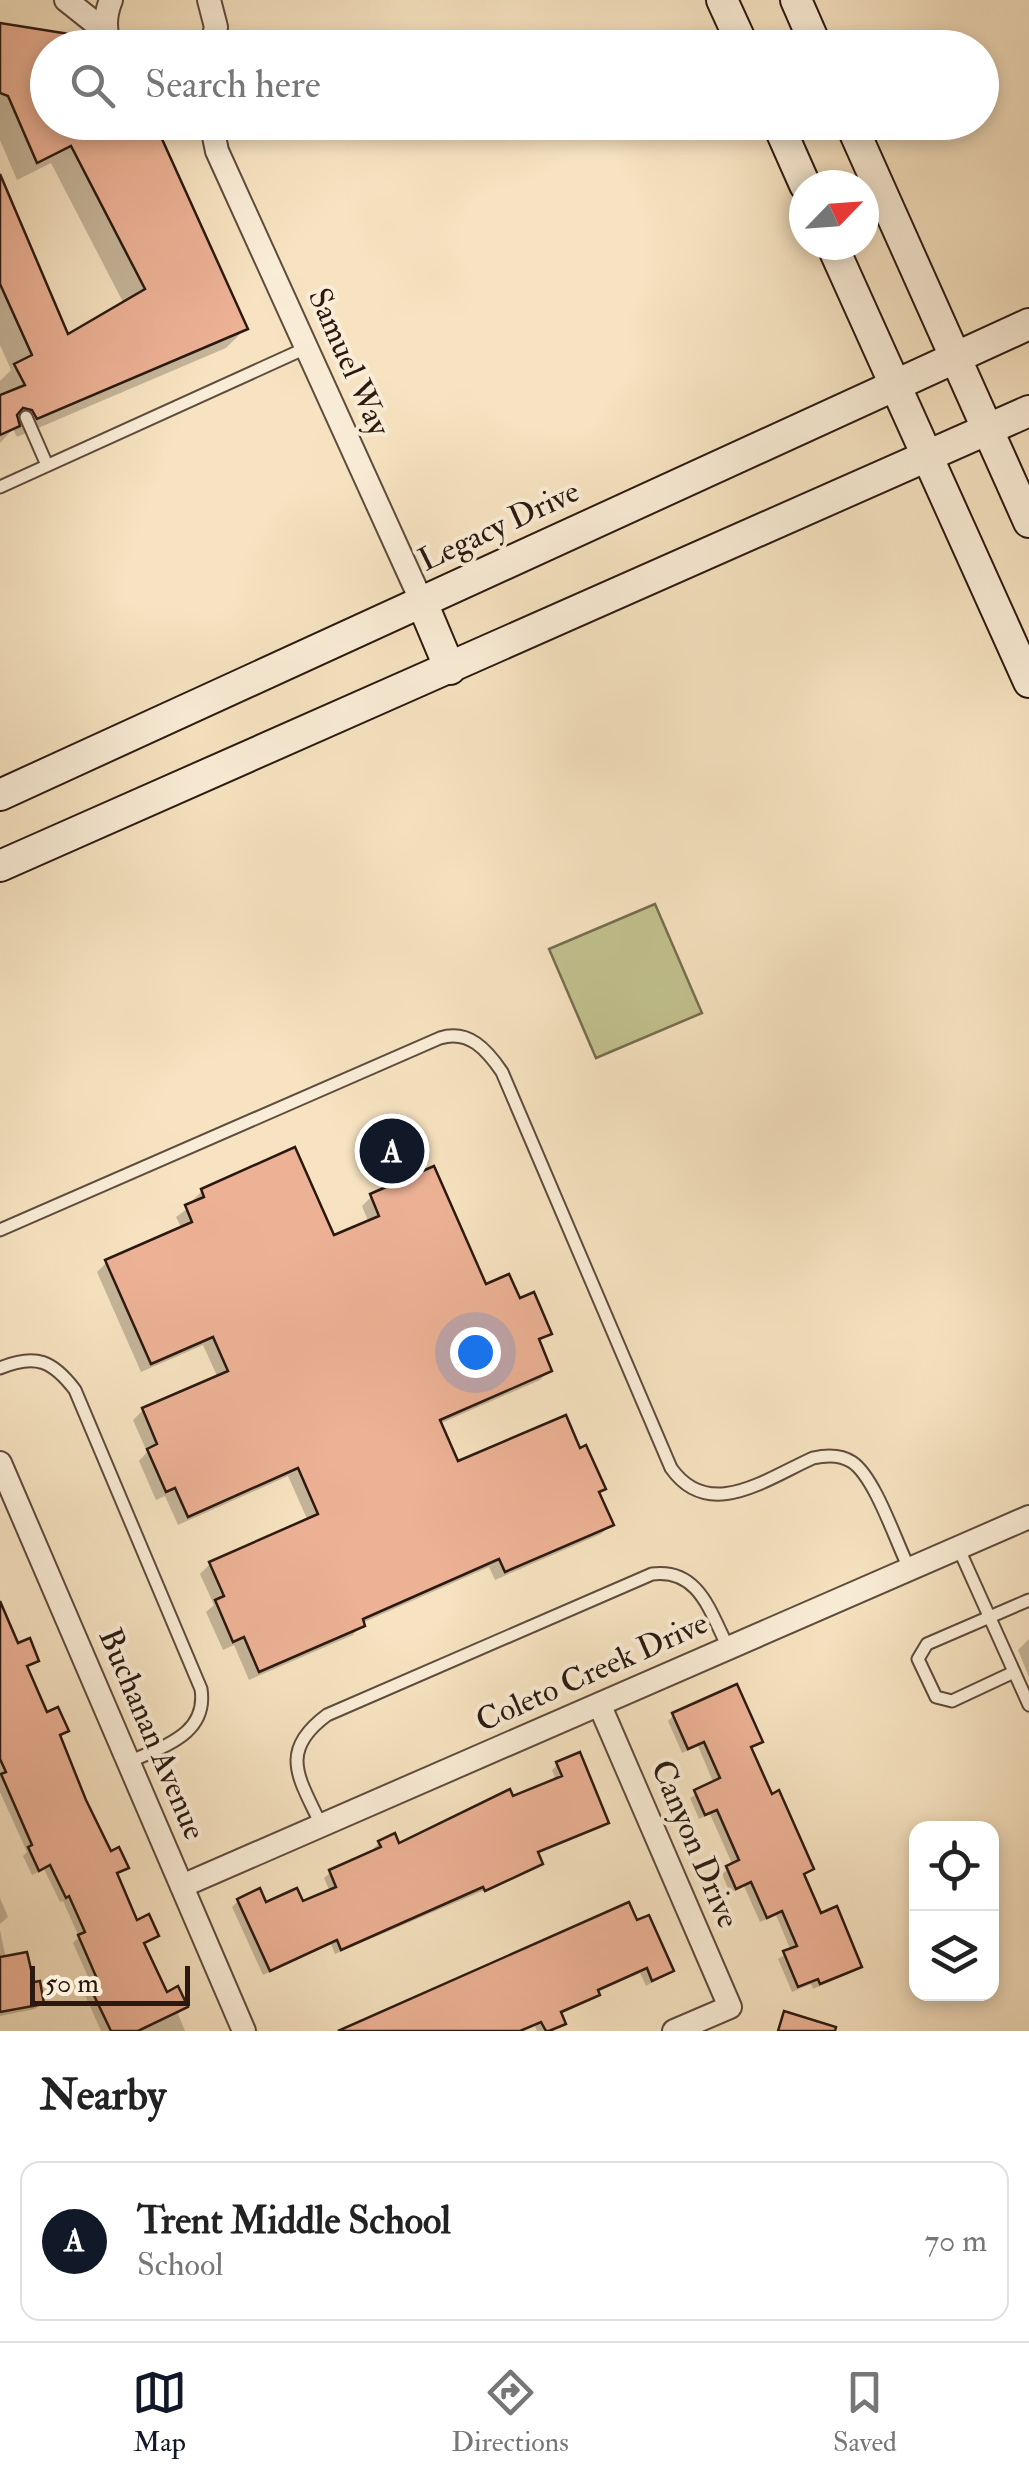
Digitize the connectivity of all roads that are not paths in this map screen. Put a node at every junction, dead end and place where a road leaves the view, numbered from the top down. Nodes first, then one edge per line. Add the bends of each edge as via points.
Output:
1 (66, 0) edge
2 (111, 0) edge
3 (209, 0) edge
4 (722, 0) edge
5 (796, 0) edge
6 (98, 30) edge
7 (107, 30) edge
8 (215, 30) edge
9 (736, 30) edge
10 (809, 30) edge
11 (209, 140) edge
12 (215, 140) edge
13 (785, 140) edge
14 (858, 140) edge
15 (218, 151) junction
16 (798, 170) edge
17 (839, 260) edge
18 (1029, 324) edge
19 (306, 348) junction
20 (953, 357) junction
21 (894, 384) junction
22 (1029, 411) edge
23 (26, 417) dead end
24 (987, 430) junction
25 (927, 458) junction
26 (48, 465) junction
27 (0, 486) edge
28 (1029, 522) edge
29 (421, 600) junction
30 (450, 668) junction
31 (1029, 682) edge
32 (0, 795) edge
33 (0, 866) edge
34 (0, 1230) edge
35 (0, 1368) edge
36 (0, 1463) edge
37 (1029, 1517) edge
38 (958, 1547) junction
39 (908, 1568) junction
40 (1029, 1600) edge
41 (989, 1617) junction
42 (728, 1647) junction
43 (1014, 1672) junction
44 (1029, 1705) edge
45 (600, 1706) junction
46 (129, 1762) junction
47 (321, 1825) junction
48 (182, 1886) junction
49 (244, 2031) edge
50 (674, 2031) edge

1 - 6 street
2 - 7 street
3 - 8 street
4 - 9 main road
5 - 10 main road
11 - 15 street, Samuel Way
12 - 15 street, Samuel Way
13 - 16 main road
14 - 20 main road
15 - 19 street, Samuel Way
17 - 21 main road
18 - 20 main road, Legacy Drive
19 - 26 lane
19 - 29 street, Samuel Way
20 - 21 main road, Legacy Drive
20 - 24 main road
21 - 25 main road
21 - 29 main road, Legacy Drive
22 - 24 main road
23 - 26 lane
24 - 25 main road
24 - 28 main road
25 - 30 main road
25 - 31 main road
26 - 27 lane
29 - 30 main road
29 - 32 main road, Legacy Drive
30 - 33 main road
34 - 39 lane via 440,1038 463,1036 502,1072 683,1484 720,1496 813,1458 853,1462 866,1476
35 - 46 lane via 38,1361 58,1367 75,1390 202,1688 204,1704 186,1736
36 - 46 street, Buchanan Avenue
37 - 38 street, Coleto Creek Drive
38 - 39 street, Coleto Creek Drive
38 - 41 lane
39 - 42 street, Coleto Creek Drive
40 - 41 lane
41 - 43 lane
41 - 43 lane via 927,1644 918,1659 936,1697 952,1701
42 - 45 street, Coleto Creek Drive
42 - 47 lane via 684,1578 652,1574 326,1715 302,1738 297,1753 298,1774
43 - 44 lane
45 - 47 street, Coleto Creek Drive
45 - 50 street, Canyon Drive via 730,2007
46 - 48 street, Buchanan Avenue
47 - 48 street, Coleto Creek Drive
48 - 49 street, Buchanan Avenue

